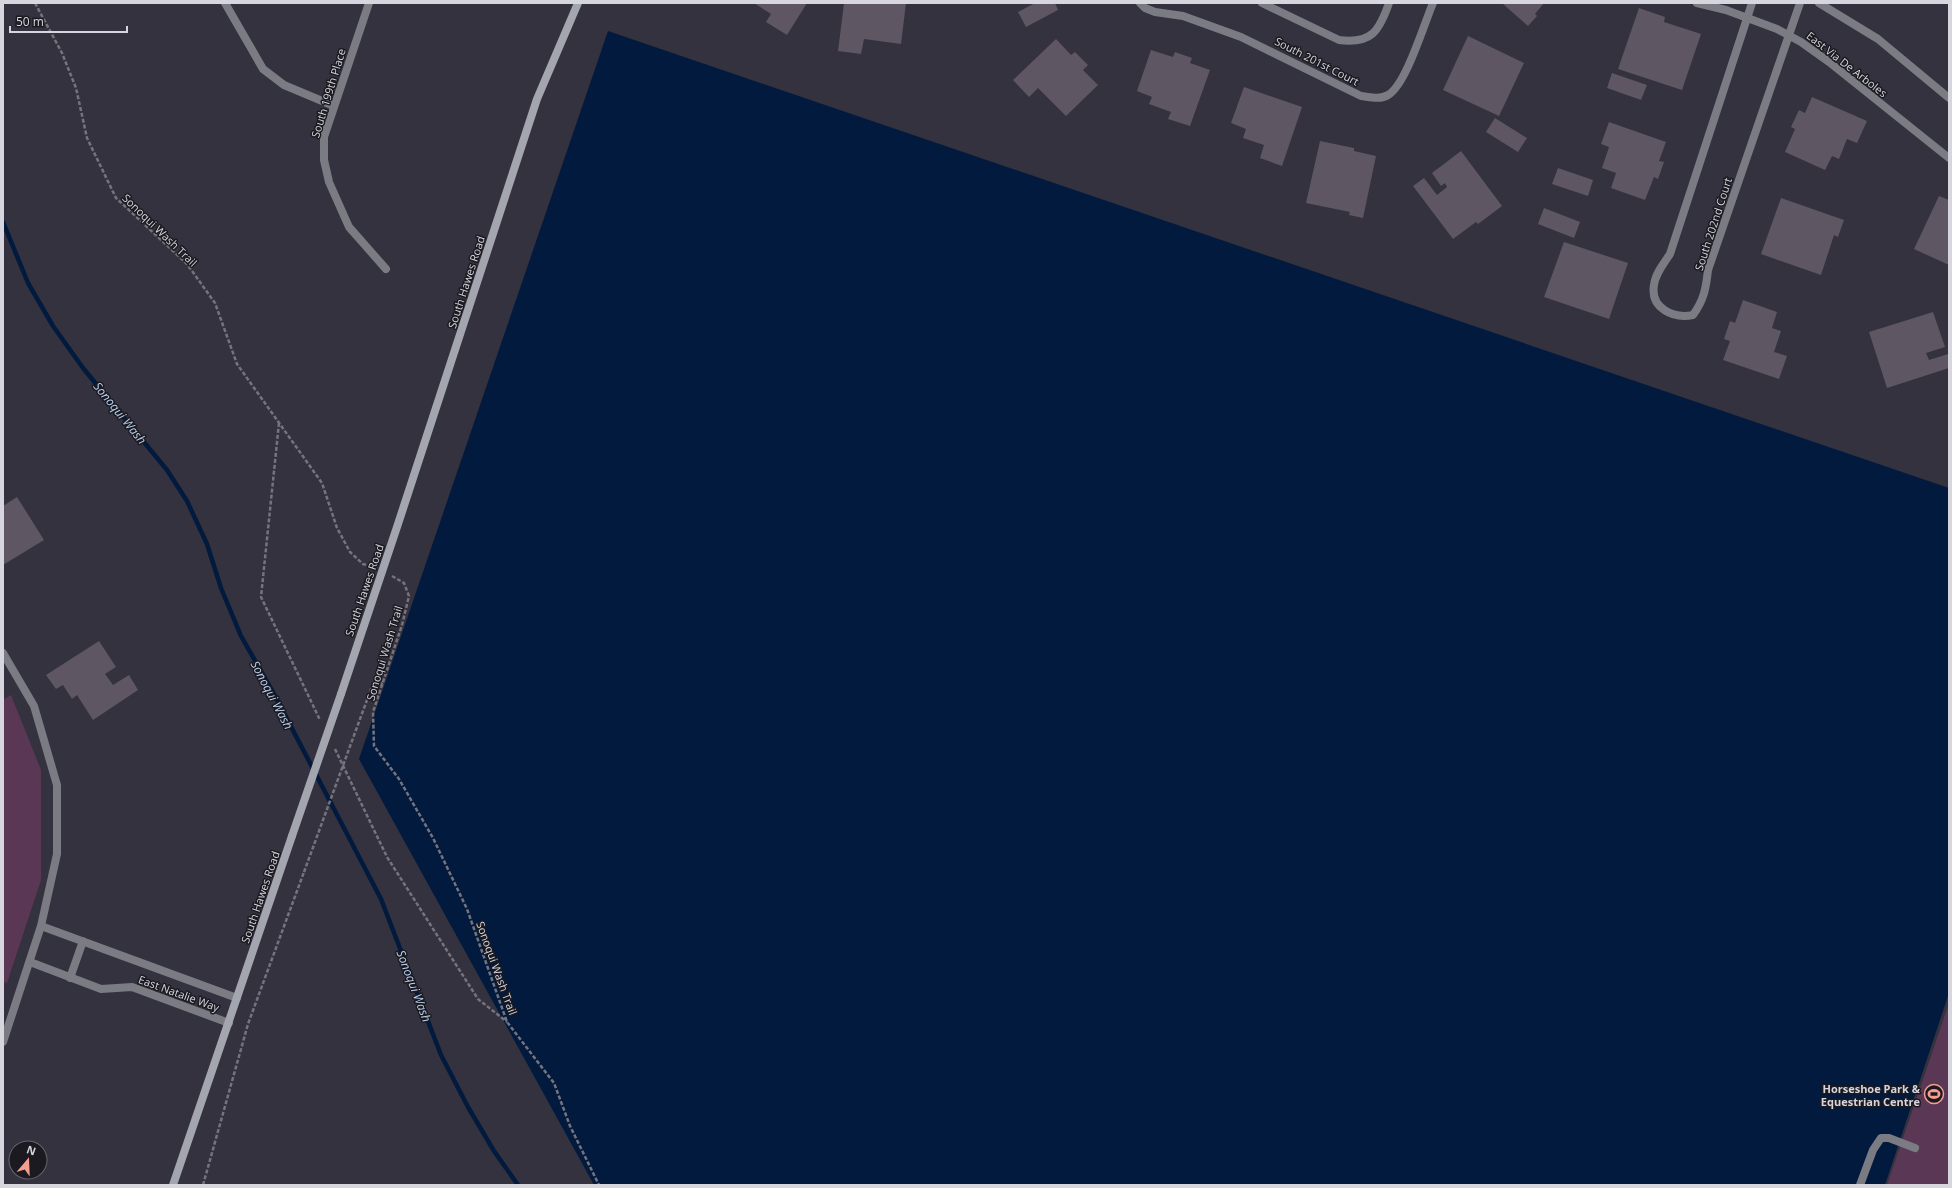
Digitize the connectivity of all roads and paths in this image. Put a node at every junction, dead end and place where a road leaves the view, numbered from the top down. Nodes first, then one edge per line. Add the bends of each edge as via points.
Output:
1 (34, 3) edge
2 (225, 3) edge
3 (369, 3) edge
4 (578, 3) edge
5 (1140, 3) edge
6 (1262, 3) edge
7 (1388, 3) edge
8 (1433, 3) edge
9 (1697, 3) edge
10 (1752, 3) edge
11 (1800, 3) edge
12 (1820, 3) edge
13 (1747, 18) junction
14 (1788, 35) junction
15 (1949, 98) edge
16 (334, 106) junction
17 (1949, 158) edge
18 (386, 269) dead end
19 (279, 423) junction
20 (382, 570) junction
21 (3, 653) edge
22 (383, 683) junction
23 (322, 724) dead end
24 (332, 745) dead end
25 (41, 926) junction
26 (83, 941) junction
27 (30, 962) junction
28 (70, 978) junction
29 (237, 998) junction
30 (3, 1012) edge
31 (12, 1015) junction
32 (507, 1022) junction
33 (229, 1023) junction
34 (3, 1042) edge
35 (1915, 1148) dead end
36 (173, 1185) edge
37 (203, 1185) edge
38 (599, 1185) edge
39 (1860, 1185) edge

1 - 19 path, Sonoqui Wash Trail via 62,53 76,88 87,138 116,198 187,264 215,303 237,364
2 - 16 street via 263,69 284,85
3 - 16 street, South 199th Place
4 - 20 main road, South Hawes Road via 537,99
5 - 8 street, South 201st Court via 1156,12 1183,16 1241,37 1361,96 1376,98 1388,95 1397,87
6 - 7 street via 1339,40 1351,41 1369,37 1377,30
9 - 13 street, East Via De Arboles
10 - 13 street, South 202nd Court
11 - 14 street, South 202nd Court
12 - 15 street via 1878,39
13 - 14 street, East Via De Arboles
13 - 14 street, South 202nd Court via 1670,254 1654,284 1654,297 1658,306 1666,312 1682,317 1693,315 1702,304 1706,293 1708,270
14 - 17 street, East Via De Arboles via 1829,62
16 - 18 street, South 199th Place via 324,137 324,160 329,182 349,227
19 - 20 path, Sonoqui Wash Trail via 322,483 337,528 350,552 363,564
19 - 23 path via 261,597
20 - 22 path, Sonoqui Wash Trail via 404,583 409,596
20 - 29 main road, South Hawes Road, bridge
21 - 25 street via 34,706 57,785 57,854
22 - 32 path, Sonoqui Wash Trail via 373,712 374,746 398,779 433,838 467,909
22 - 37 path, bridge via 371,689 248,1024
24 - 32 path via 387,857 478,999
25 - 26 street, East Natalie Way
25 - 27 street
26 - 28 street
26 - 29 street, East Natalie Way
27 - 28 street, East Natalie Way
27 - 31 street
28 - 33 street, East Natalie Way via 101,989 132,987
29 - 33 main road, South Hawes Road
30 - 31 street
31 - 34 street
32 - 38 path, Sonoqui Wash Trail via 554,1083 570,1126
33 - 36 main road, South Hawes Road
35 - 39 street via 1889,1138 1881,1138 1873,1150

